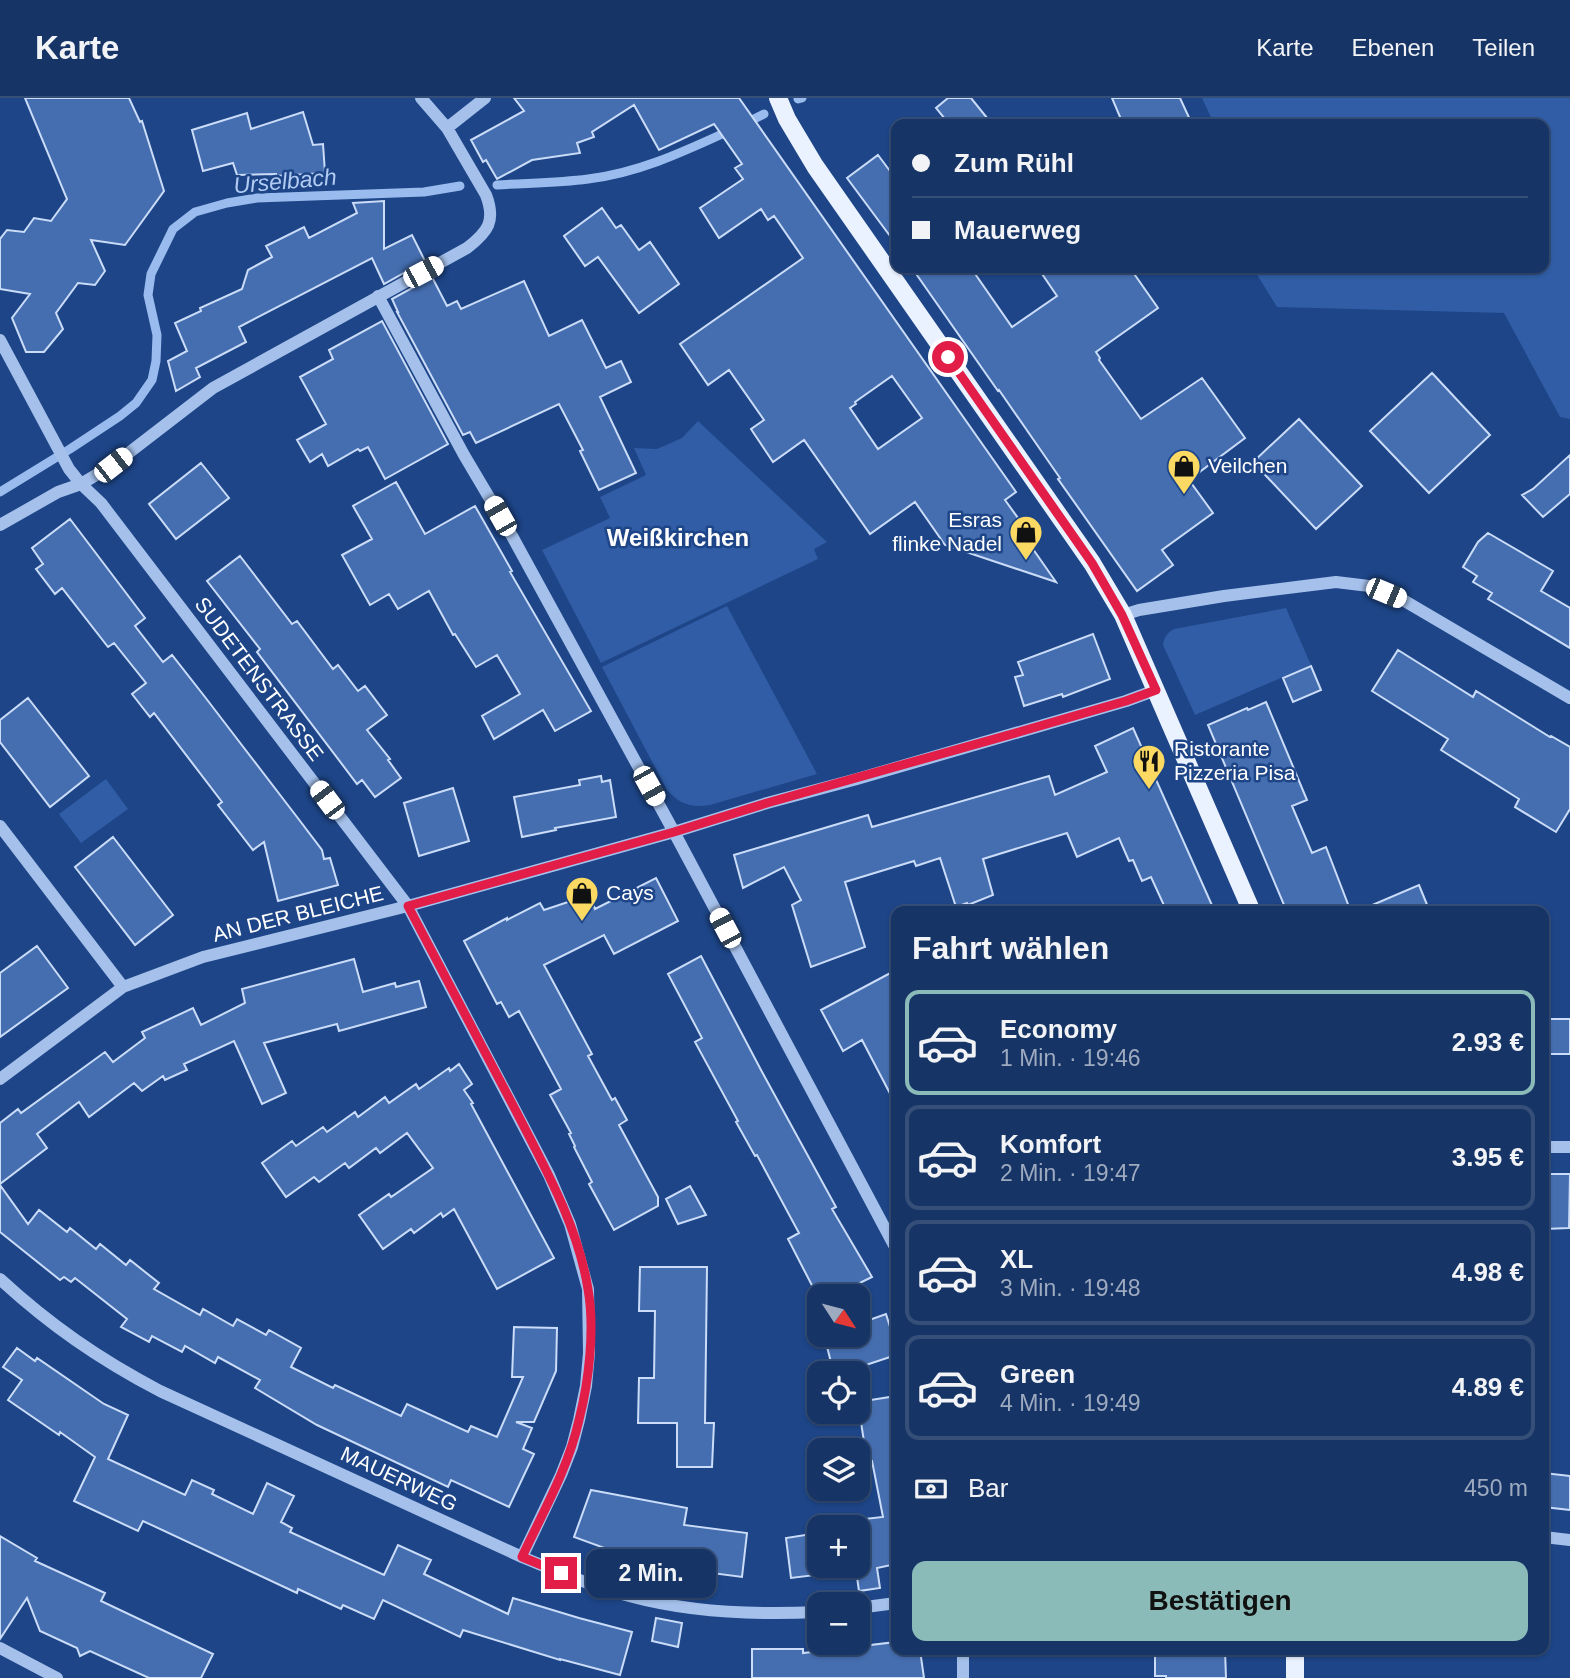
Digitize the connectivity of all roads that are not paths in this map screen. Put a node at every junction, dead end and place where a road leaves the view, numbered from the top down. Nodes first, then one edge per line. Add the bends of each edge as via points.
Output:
1 (421, 98) edge
2 (485, 98) edge
3 (778, 98) edge
4 (447, 128) junction
5 (378, 296) junction
6 (0, 340) edge
7 (81, 484) junction
8 (0, 525) edge
9 (1122, 615) junction
10 (1156, 690) junction
11 (1570, 698) edge
12 (0, 826) edge
13 (674, 832) junction
14 (408, 906) junction
15 (1249, 906) edge
16 (123, 987) junction
17 (0, 1079) edge
18 (1549, 1147) edge
19 (1570, 1147) edge
20 (891, 1240) edge
21 (0, 1279) edge
22 (1549, 1538) edge
23 (1570, 1540) edge
24 (522, 1557) junction
25 (891, 1604) edge
26 (870, 1606) edge
27 (807, 1613) edge
28 (0, 1648) edge
29 (963, 1655) edge
30 (1295, 1655) edge
31 (57, 1678) edge
32 (963, 1678) edge
33 (1295, 1678) edge

1 - 4 street
2 - 4 street
3 - 9 main road via 815,166 1084,552
4 - 5 street via 486,195 489,224 467,248
5 - 7 street via 213,388
5 - 13 street
6 - 7 street, SUDETENSTRASSE
7 - 8 street
7 - 14 street, SUDETENSTRASSE via 101,503
9 - 10 main road
9 - 11 street via 1336,582 1369,586 1403,600
10 - 13 street, AN DER BLEICHE
10 - 15 main road
12 - 16 street
13 - 14 street, AN DER BLEICHE
13 - 20 street
14 - 16 street, AN DER BLEICHE via 203,957
14 - 24 street, SUDETENSTRASSE via 549,1175 570,1224 588,1289 589,1353 579,1420 561,1475
16 - 17 street, AN DER BLEICHE
18 - 19 street
21 - 24 street, MAUERWEG via 51,1324 128,1375
22 - 23 street
24 - 27 street, MAUERWEG via 635,1598 740,1612
25 - 26 street
28 - 31 street
29 - 32 street
30 - 33 main road

